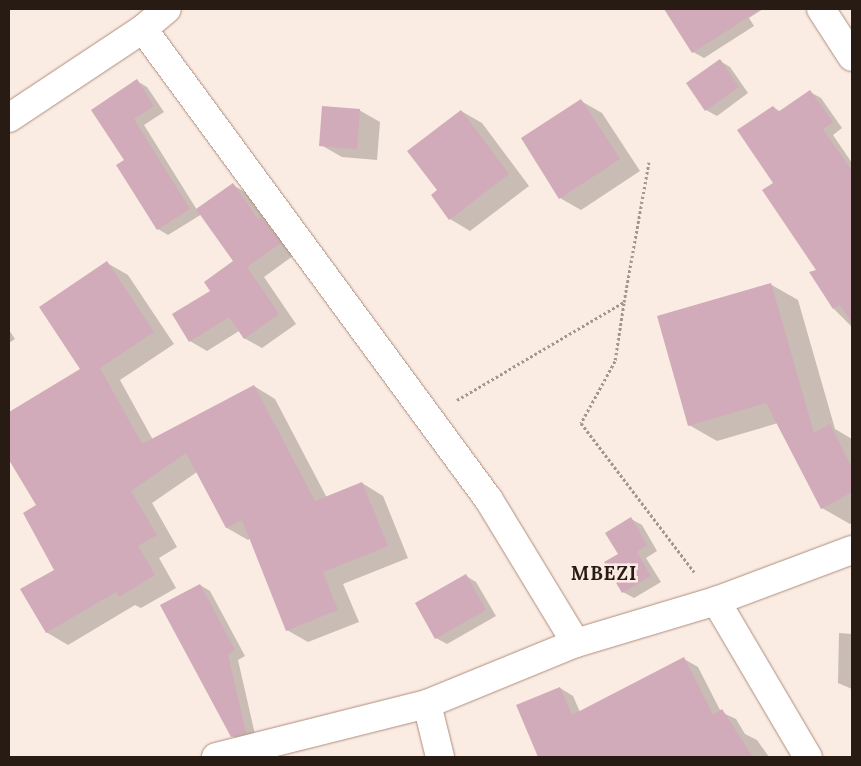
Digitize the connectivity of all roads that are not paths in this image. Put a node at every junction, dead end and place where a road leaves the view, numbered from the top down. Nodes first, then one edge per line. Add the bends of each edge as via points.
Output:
1 (167, 9) edge
2 (821, 9) edge
3 (143, 29) junction
4 (850, 48) edge
5 (9, 118) edge
6 (852, 550) edge
7 (716, 600) junction
8 (576, 643) junction
9 (427, 704) junction
10 (216, 757) edge
11 (440, 757) edge
12 (808, 757) edge

1 - 3 street
2 - 4 street
3 - 5 street
3 - 8 street via 489,500
6 - 7 street
7 - 8 street
7 - 12 street
8 - 9 street
9 - 10 street
9 - 11 street

